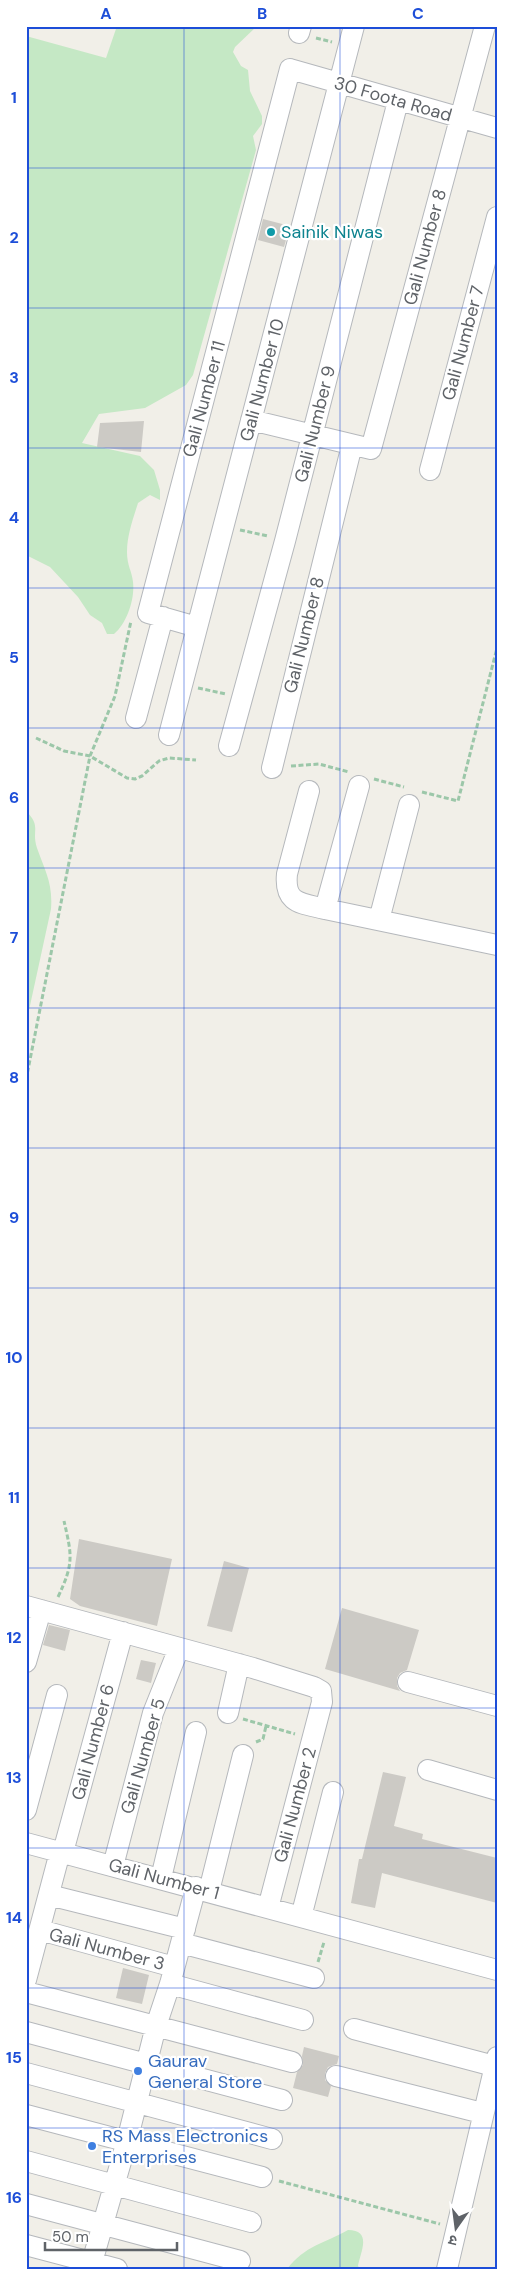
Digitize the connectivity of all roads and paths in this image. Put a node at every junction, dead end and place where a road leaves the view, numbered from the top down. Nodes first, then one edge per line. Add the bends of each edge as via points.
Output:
1 (354, 26) edge
2 (485, 26) edge
3 (300, 30) edge
4 (348, 47) junction
5 (290, 69) joint
6 (339, 84) junction
7 (398, 101) junction
8 (460, 117) junction
9 (497, 128) edge
10 (497, 217) edge
11 (251, 420) junction
12 (312, 435) junction
13 (352, 445) junction
14 (430, 470) dead end
15 (224, 526) junction
16 (285, 540) junction
17 (133, 612) dead end
18 (163, 618) junction
19 (197, 627) junction
20 (497, 648) edge
21 (182, 685) junction
22 (241, 697) junction
23 (136, 718) dead end
24 (169, 734) dead end
25 (36, 738) dead end
26 (229, 746) dead end
27 (90, 756) junction
28 (196, 760) dead end
29 (272, 768) joint
30 (360, 779) junction
31 (309, 791) dead end
32 (414, 795) junction
33 (325, 909) junction
34 (379, 920) junction
35 (497, 946) edge
36 (26, 1080) edge
37 (64, 1521) dead end
38 (41, 1610) edge
39 (124, 1632) junction
40 (179, 1648) junction
41 (26, 1662) edge
42 (239, 1664) junction
43 (408, 1682) dead end
44 (57, 1695) dead end
45 (497, 1706) edge
46 (228, 1714) joint
47 (196, 1732) dead end
48 (312, 1739) junction
49 (243, 1755) dead end
50 (428, 1770) dead end
51 (497, 1790) edge
52 (333, 1792) dead end
53 (26, 1810) edge
54 (26, 1843) edge
55 (62, 1852) junction
56 (113, 1866) junction
57 (161, 1878) junction
58 (202, 1889) junction
59 (49, 1895) junction
60 (268, 1908) junction
61 (301, 1917) junction
62 (40, 1930) junction
63 (183, 1936) junction
64 (497, 1970) edge
65 (172, 1975) junction
66 (314, 1978) dead end
67 (26, 1980) edge
68 (26, 1992) edge
69 (303, 2020) dead end
70 (156, 2026) junction
71 (354, 2029) dead end
72 (26, 2032) edge
73 (496, 2061) edge
74 (292, 2062) dead end
75 (146, 2063) junction
76 (26, 2073) edge
77 (336, 2076) dead end
78 (282, 2100) dead end
79 (136, 2103) junction
80 (482, 2113) junction
81 (26, 2115) edge
82 (272, 2139) dead end
83 (126, 2141) junction
84 (26, 2161) edge
85 (262, 2177) joint
86 (114, 2184) junction
87 (26, 2204) edge
88 (250, 2222) dead end
89 (103, 2224) junction
90 (456, 2228) junction
91 (26, 2245) edge
92 (240, 2261) dead end
93 (91, 2266) edge
94 (117, 2269) edge
95 (447, 2269) edge

1 - 4 street, Gali Number 10
2 - 8 street, Gali Number 8
3 - 4 path
4 - 6 street, Gali Number 10
5 - 6 street, 30 Foota Road
5 - 18 street, Gali Number 11 via 148,613
6 - 7 street, 30 Foota Road
6 - 11 street, Gali Number 10
7 - 8 street, 30 Foota Road
7 - 12 street, Gali Number 9
8 - 9 street, 30 Foota Road
8 - 13 street, Gali Number 8 via 371,449
10 - 14 street, Gali Number 7
11 - 12 street, Gali Number 8
11 - 15 street, Gali Number 10
12 - 13 street, Gali Number 8
12 - 16 street, Gali Number 9
13 - 29 street, Gali Number 8
15 - 16 path
15 - 19 street, Gali Number 10
16 - 22 street, Gali Number 9
17 - 27 path via 115,696
18 - 19 street
18 - 23 street
19 - 21 street, Gali Number 10
20 - 32 path via 458,801
21 - 22 path
21 - 24 street, Gali Number 10
22 - 26 street, Gali Number 9
25 - 27 path via 64,751
27 - 28 path via 127,778 135,779 159,761 169,758
27 - 36 path
29 - 30 path via 319,764
30 - 32 path
30 - 33 street
31 - 33 street via 285,888 297,902
32 - 34 street
33 - 34 street
34 - 35 street
37 - 38 path via 71,1566 57,1600
38 - 39 street
38 - 41 street
39 - 40 street
39 - 55 street, Gali Number 6
40 - 42 street
40 - 56 street, Gali Number 5 via 153,1713
42 - 46 street
42 - 48 street, Gali Number 2 via 321,1691 322,1702
43 - 45 street
44 - 53 street
46 - 48 path
47 - 57 street
48 - 60 street, Gali Number 2
49 - 58 street
50 - 51 street
52 - 61 street
54 - 55 street, Gali Number 1
55 - 56 street, Gali Number 1
55 - 59 street, Gali Number 6
56 - 57 street, Gali Number 1
57 - 58 street, Gali Number 1
58 - 60 street, Gali Number 1
58 - 63 street
59 - 62 street, Gali Number 6
59 - 63 street
60 - 61 street, Gali Number 1
61 - 64 street, Gali Number 1
62 - 65 street, Gali Number 3
62 - 67 street, Gali Number 6
63 - 65 street
63 - 66 street
65 - 69 street, Gali Number 3
65 - 70 street
68 - 70 street
70 - 74 street
70 - 75 street
71 - 73 street
72 - 75 street
73 - 80 street
75 - 78 street
75 - 79 street
76 - 79 street
77 - 80 street
79 - 82 street
79 - 83 street
80 - 90 street
81 - 83 street
83 - 85 street
83 - 86 street
84 - 86 street
85 - 90 path
86 - 88 street
86 - 89 street
87 - 89 street
89 - 92 street
89 - 93 street
90 - 95 street
91 - 93 street
93 - 94 street

